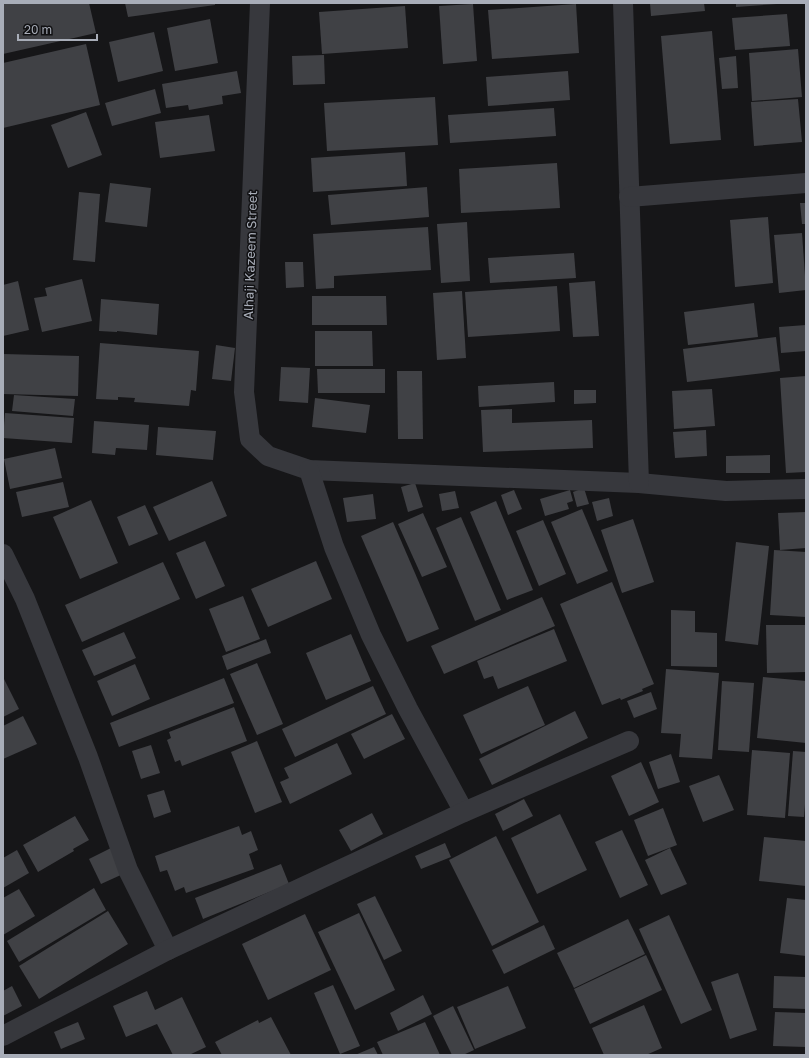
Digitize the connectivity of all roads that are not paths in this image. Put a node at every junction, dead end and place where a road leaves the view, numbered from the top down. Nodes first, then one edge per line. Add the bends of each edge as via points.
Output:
1 (260, 3) edge
2 (623, 3) edge
3 (806, 183) edge
4 (629, 196) junction
5 (309, 470) junction
6 (639, 483) junction
7 (806, 489) edge
8 (3, 554) edge
9 (629, 741) dead end
10 (464, 812) junction
11 (168, 950) junction
12 (3, 1036) edge

1 - 5 street, Alhaji Kazeem Street via 244,392 250,439 268,456
2 - 4 street
3 - 4 street
4 - 6 street
5 - 6 street, Alhaji Kazeem Street
5 - 10 street via 334,546 371,635
6 - 7 street, Alhaji Kazeem Street via 726,490
8 - 11 street via 25,599 88,757 128,870
9 - 10 street
10 - 11 street
11 - 12 street

